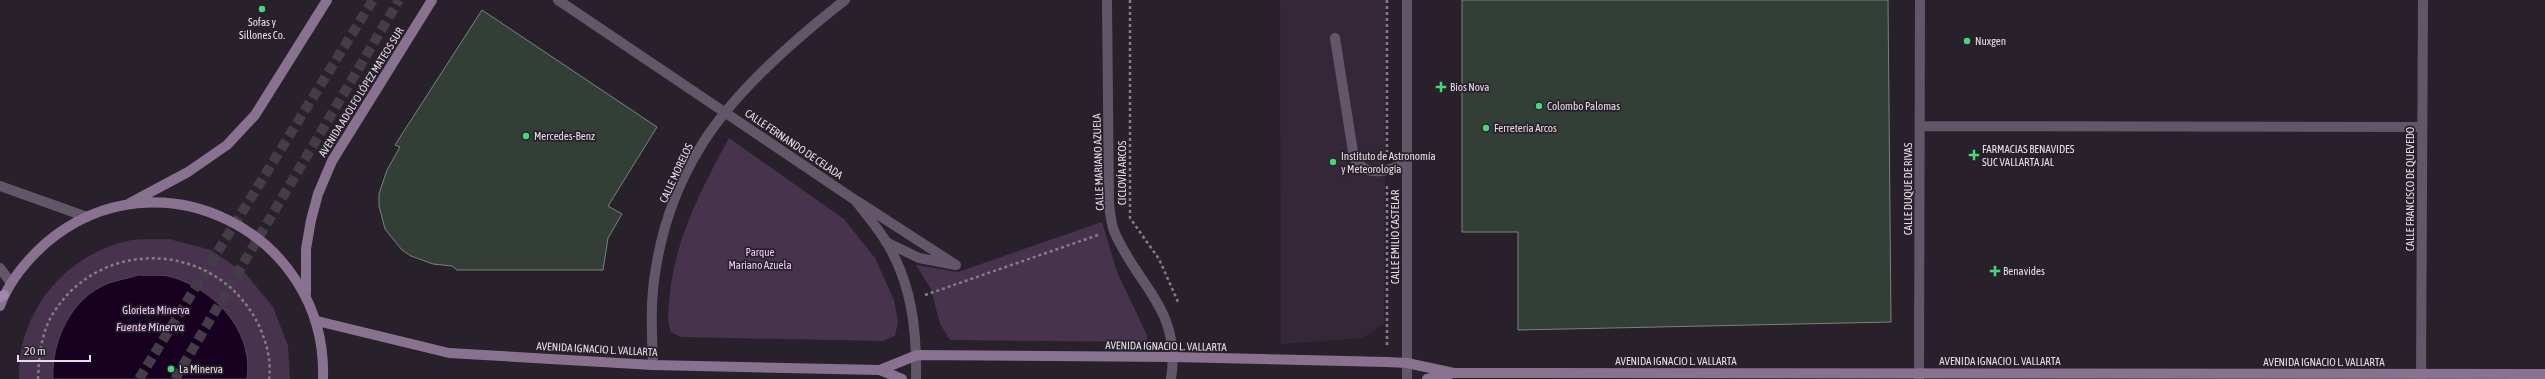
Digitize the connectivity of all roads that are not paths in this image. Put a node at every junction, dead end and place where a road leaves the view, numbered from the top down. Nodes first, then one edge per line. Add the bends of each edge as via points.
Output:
1 (326, 0) edge
2 (432, 0) edge
3 (558, 0) edge
4 (845, 0) edge
5 (1107, 0) edge
6 (1407, 0) edge
7 (1920, 0) edge
8 (2423, 0) edge
9 (1335, 38) dead end
10 (727, 112) junction
11 (1920, 126) junction
12 (2422, 127) junction
13 (1407, 162) junction
14 (0, 186) edge
15 (855, 200) junction
16 (125, 205) junction
17 (87, 217) junction
18 (886, 242) junction
19 (0, 268) edge
20 (11, 283) junction
21 (306, 294) junction
22 (2, 296) edge
23 (0, 306) edge
24 (317, 321) junction
25 (917, 356) junction
26 (1173, 357) junction
27 (1407, 363) junction
28 (653, 365) junction
29 (880, 370) junction
30 (1454, 373) junction
31 (2545, 374) edge
32 (1919, 376) edge
33 (2206, 376) edge
34 (2280, 377) edge
35 (2421, 377) edge
36 (323, 379) edge
37 (902, 379) edge
38 (916, 379) edge
39 (1171, 379) edge
40 (1407, 379) edge
41 (1427, 379) edge

1 - 16 main road via 255,115 228,145 188,172
2 - 21 main road, AVENIDA ADOLFO LÓPEZ MATEOS SUR via 332,160 311,220 306,249
3 - 10 street, CALLE FERNANDO DE CELADA
4 - 10 street, CALLE MORELOS via 810,27 771,64
5 - 26 street, CALLE MARIANO AZUELA via 1109,204 1114,230 1162,310 1170,334
6 - 13 street, CALLE EMILIO CASTELAR
7 - 11 street, CALLE DUQUE DE RIVAS
8 - 12 street, CALLE FRANCISCO DE QUEVEDO
9 - 13 street via 1356,162 1370,171 1381,172
10 - 15 street, CALLE FERNANDO DE CELADA
10 - 28 street, CALLE MORELOS via 698,151 679,190 663,234 655,275 652,312
11 - 12 street
11 - 32 street, CALLE DUQUE DE RIVAS
12 - 35 street, CALLE FRANCISCO DE QUEVEDO
13 - 27 street, CALLE EMILIO CASTELAR
14 - 17 street
15 - 18 street, CALLE FERNANDO DE CELADA
15 - 18 street via 956,265 919,258
16 - 17 main road
16 - 21 main road via 161,203 197,208 230,220 260,239 281,259
17 - 20 main road via 58,233 32,256
18 - 25 street, CALLE FERNANDO DE CELADA via 901,270 911,300
19 - 20 street
20 - 22 main road
21 - 24 main road
22 - 23 main road
24 - 28 main road, AVENIDA IGNACIO L. VALLARTA via 450,354
24 - 36 main road via 324,358
25 - 26 main road, AVENIDA IGNACIO L. VALLARTA
25 - 29 main road, AVENIDA IGNACIO L. VALLARTA
25 - 38 street, CALLE FERNANDO DE CELADA
26 - 27 main road, AVENIDA IGNACIO L. VALLARTA
26 - 39 street, CALLE MARIANO AZUELA
27 - 30 main road, AVENIDA IGNACIO L. VALLARTA
27 - 40 street, CALLE EMILIO CASTELAR
28 - 29 main road, AVENIDA IGNACIO L. VALLARTA
29 - 37 main road, AVENIDA IGNACIO L. VALLARTA
30 - 32 main road, AVENIDA IGNACIO L. VALLARTA
30 - 41 main road, AVENIDA IGNACIO L. VALLARTA
31 - 35 main road, AVENIDA IGNACIO L. VALLARTA
32 - 33 main road, AVENIDA IGNACIO L. VALLARTA
33 - 34 main road, AVENIDA IGNACIO L. VALLARTA
34 - 35 main road, AVENIDA IGNACIO L. VALLARTA

